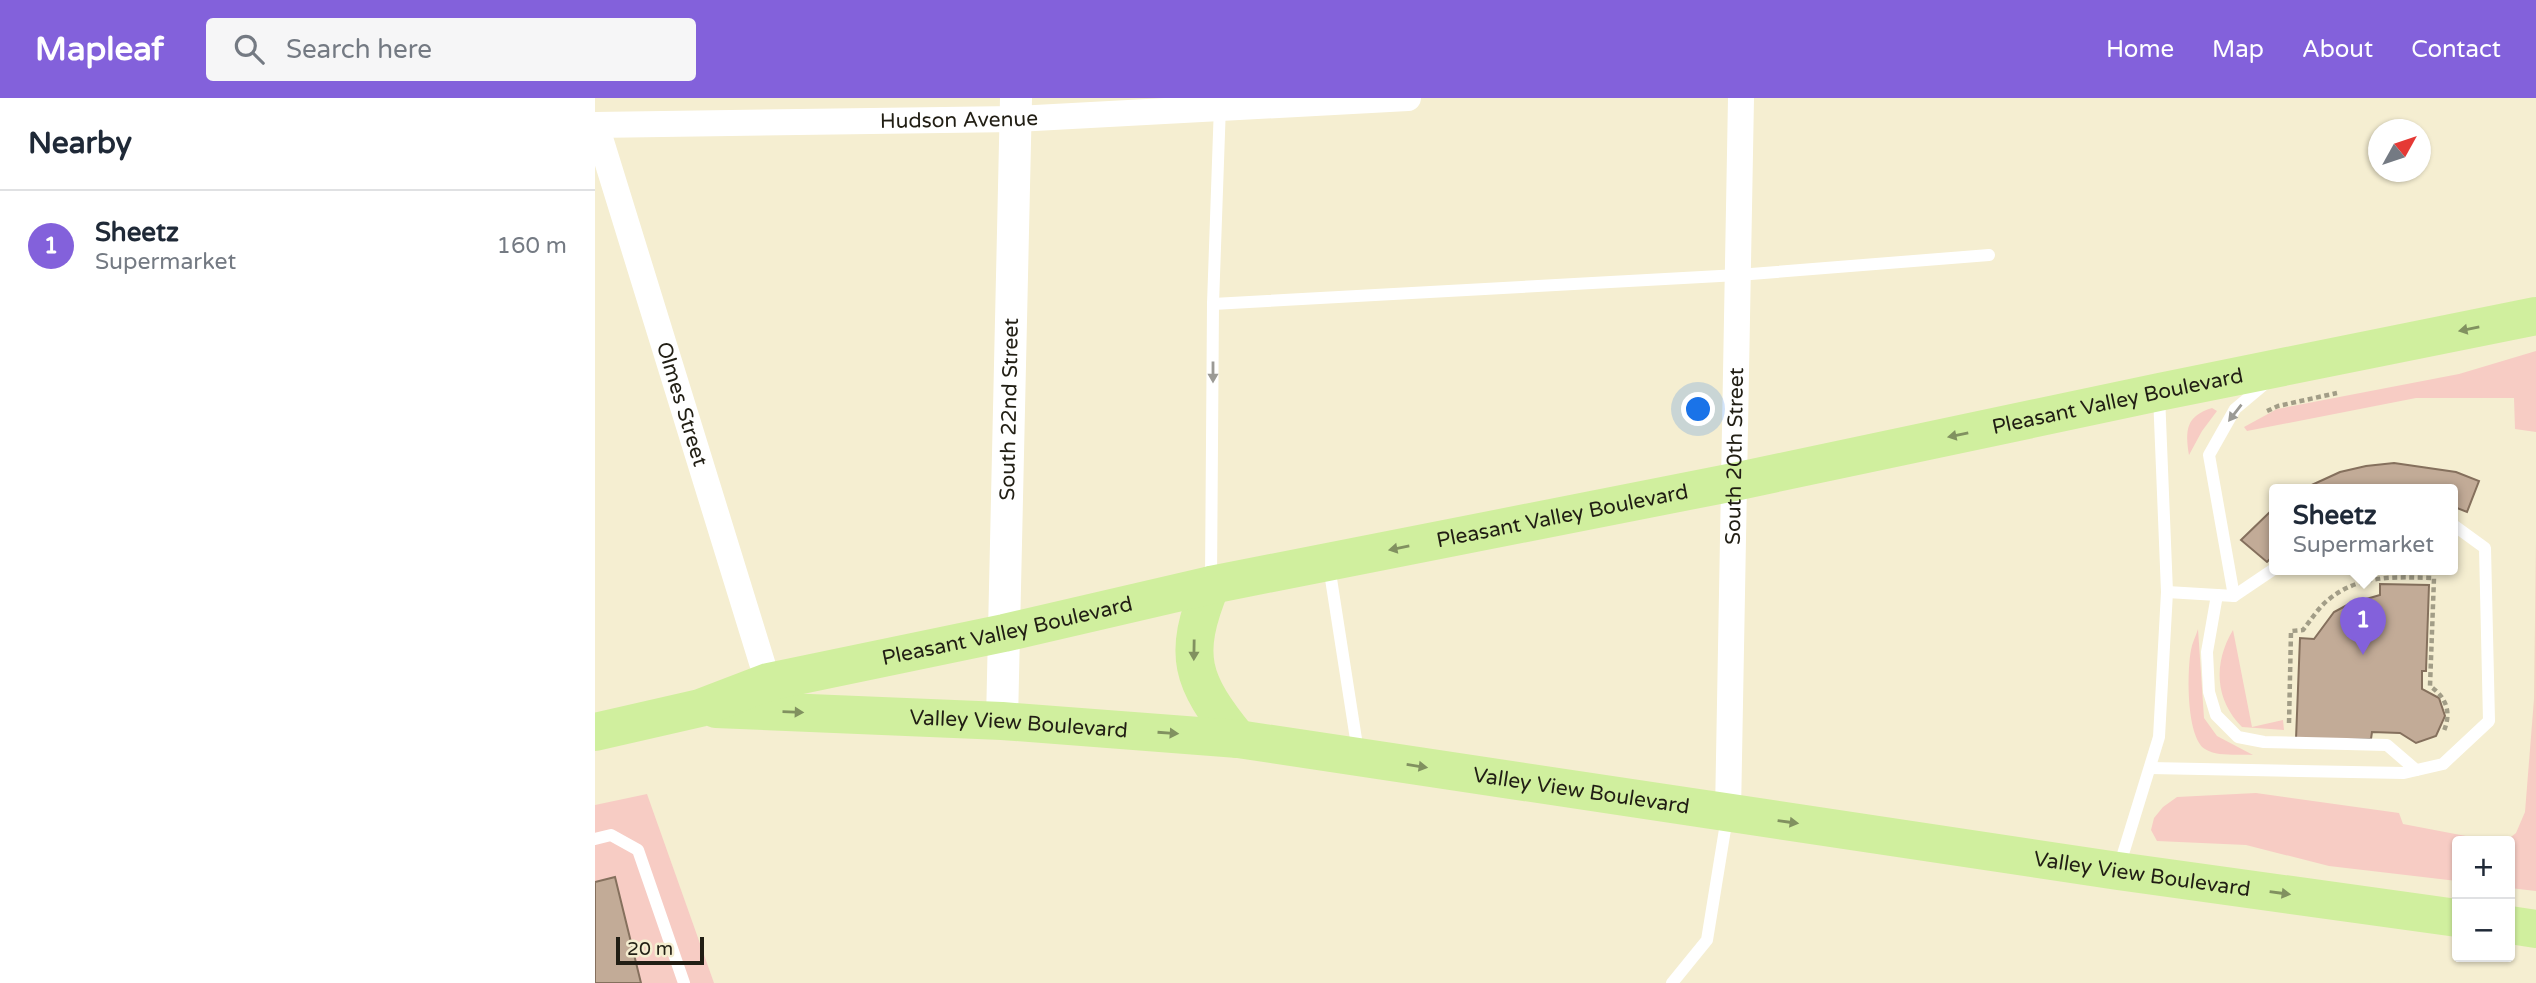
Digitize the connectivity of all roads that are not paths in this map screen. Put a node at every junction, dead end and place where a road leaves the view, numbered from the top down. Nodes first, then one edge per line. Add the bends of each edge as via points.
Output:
1 (1408, 98) edge
2 (1741, 98) edge
3 (1220, 102) edge
4 (1016, 109) edge
5 (596, 125) edge
6 (1989, 256) dead end
7 (1738, 275) junction
8 (1213, 304) junction
9 (2536, 316) edge
10 (2285, 366) junction
11 (2159, 392) junction
12 (1734, 482) junction
13 (2458, 528) edge
14 (1329, 562) junction
15 (2269, 572) edge
16 (1211, 585) junction
17 (2167, 592) junction
18 (2217, 595) junction
19 (2234, 596) junction
20 (1004, 633) junction
21 (768, 682) junction
22 (700, 708) junction
23 (1002, 721) junction
24 (595, 733) edge
25 (1238, 738) junction
26 (1359, 757) junction
27 (2150, 768) junction
28 (2416, 770) junction
29 (1728, 813) junction
30 (595, 839) edge
31 (2118, 871) junction
32 (2452, 917) edge
33 (2515, 926) edge
34 (2536, 929) edge
35 (684, 983) edge
36 (1672, 983) edge

1 - 3 street, Hudson Avenue
2 - 7 street, South 20th Street
3 - 4 street, Hudson Avenue
3 - 8 lane
4 - 5 street, Hudson Avenue
4 - 20 street, South 22nd Street
5 - 21 street, Olmes Street
6 - 7 lane
7 - 8 lane
7 - 12 street, South 20th Street
8 -> 16 lane
9 -> 10 main road, Pleasant Valley Boulevard
10 - 11 main road, Pleasant Valley Boulevard
10 -> 19 lane via 2235,410 2209,455
11 -> 12 main road, Pleasant Valley Boulevard
11 - 17 lane
12 -> 14 main road, Pleasant Valley Boulevard
12 - 29 street, South 20th Street
13 - 28 lane via 2485,548 2489,721 2444,764
14 - 16 main road, Pleasant Valley Boulevard
14 - 26 lane
15 - 19 lane
16 - 20 main road, Pleasant Valley Boulevard
16 -> 25 main road via 1195,635 1194,660 1215,710
17 - 18 lane
17 - 27 lane via 2159,737
18 - 19 lane
18 - 28 lane via 2207,652 2209,692 2215,715 2238,737 2386,746
20 - 21 main road, Pleasant Valley Boulevard
20 - 23 street, South 22nd Street
21 - 22 main road, Pleasant Valley Boulevard
22 -> 23 main road, Valley View Boulevard
22 - 24 main road, Pleasant Valley Boulevard
23 -> 25 main road, Valley View Boulevard
25 - 26 main road, Valley View Boulevard
26 -> 29 main road, Valley View Boulevard
27 - 28 lane
27 - 31 lane
29 -> 31 main road, Valley View Boulevard
29 - 36 lane via 1707,940
30 - 35 lane via 611,835 638,850
31 -> 32 main road, Valley View Boulevard
33 - 34 main road

